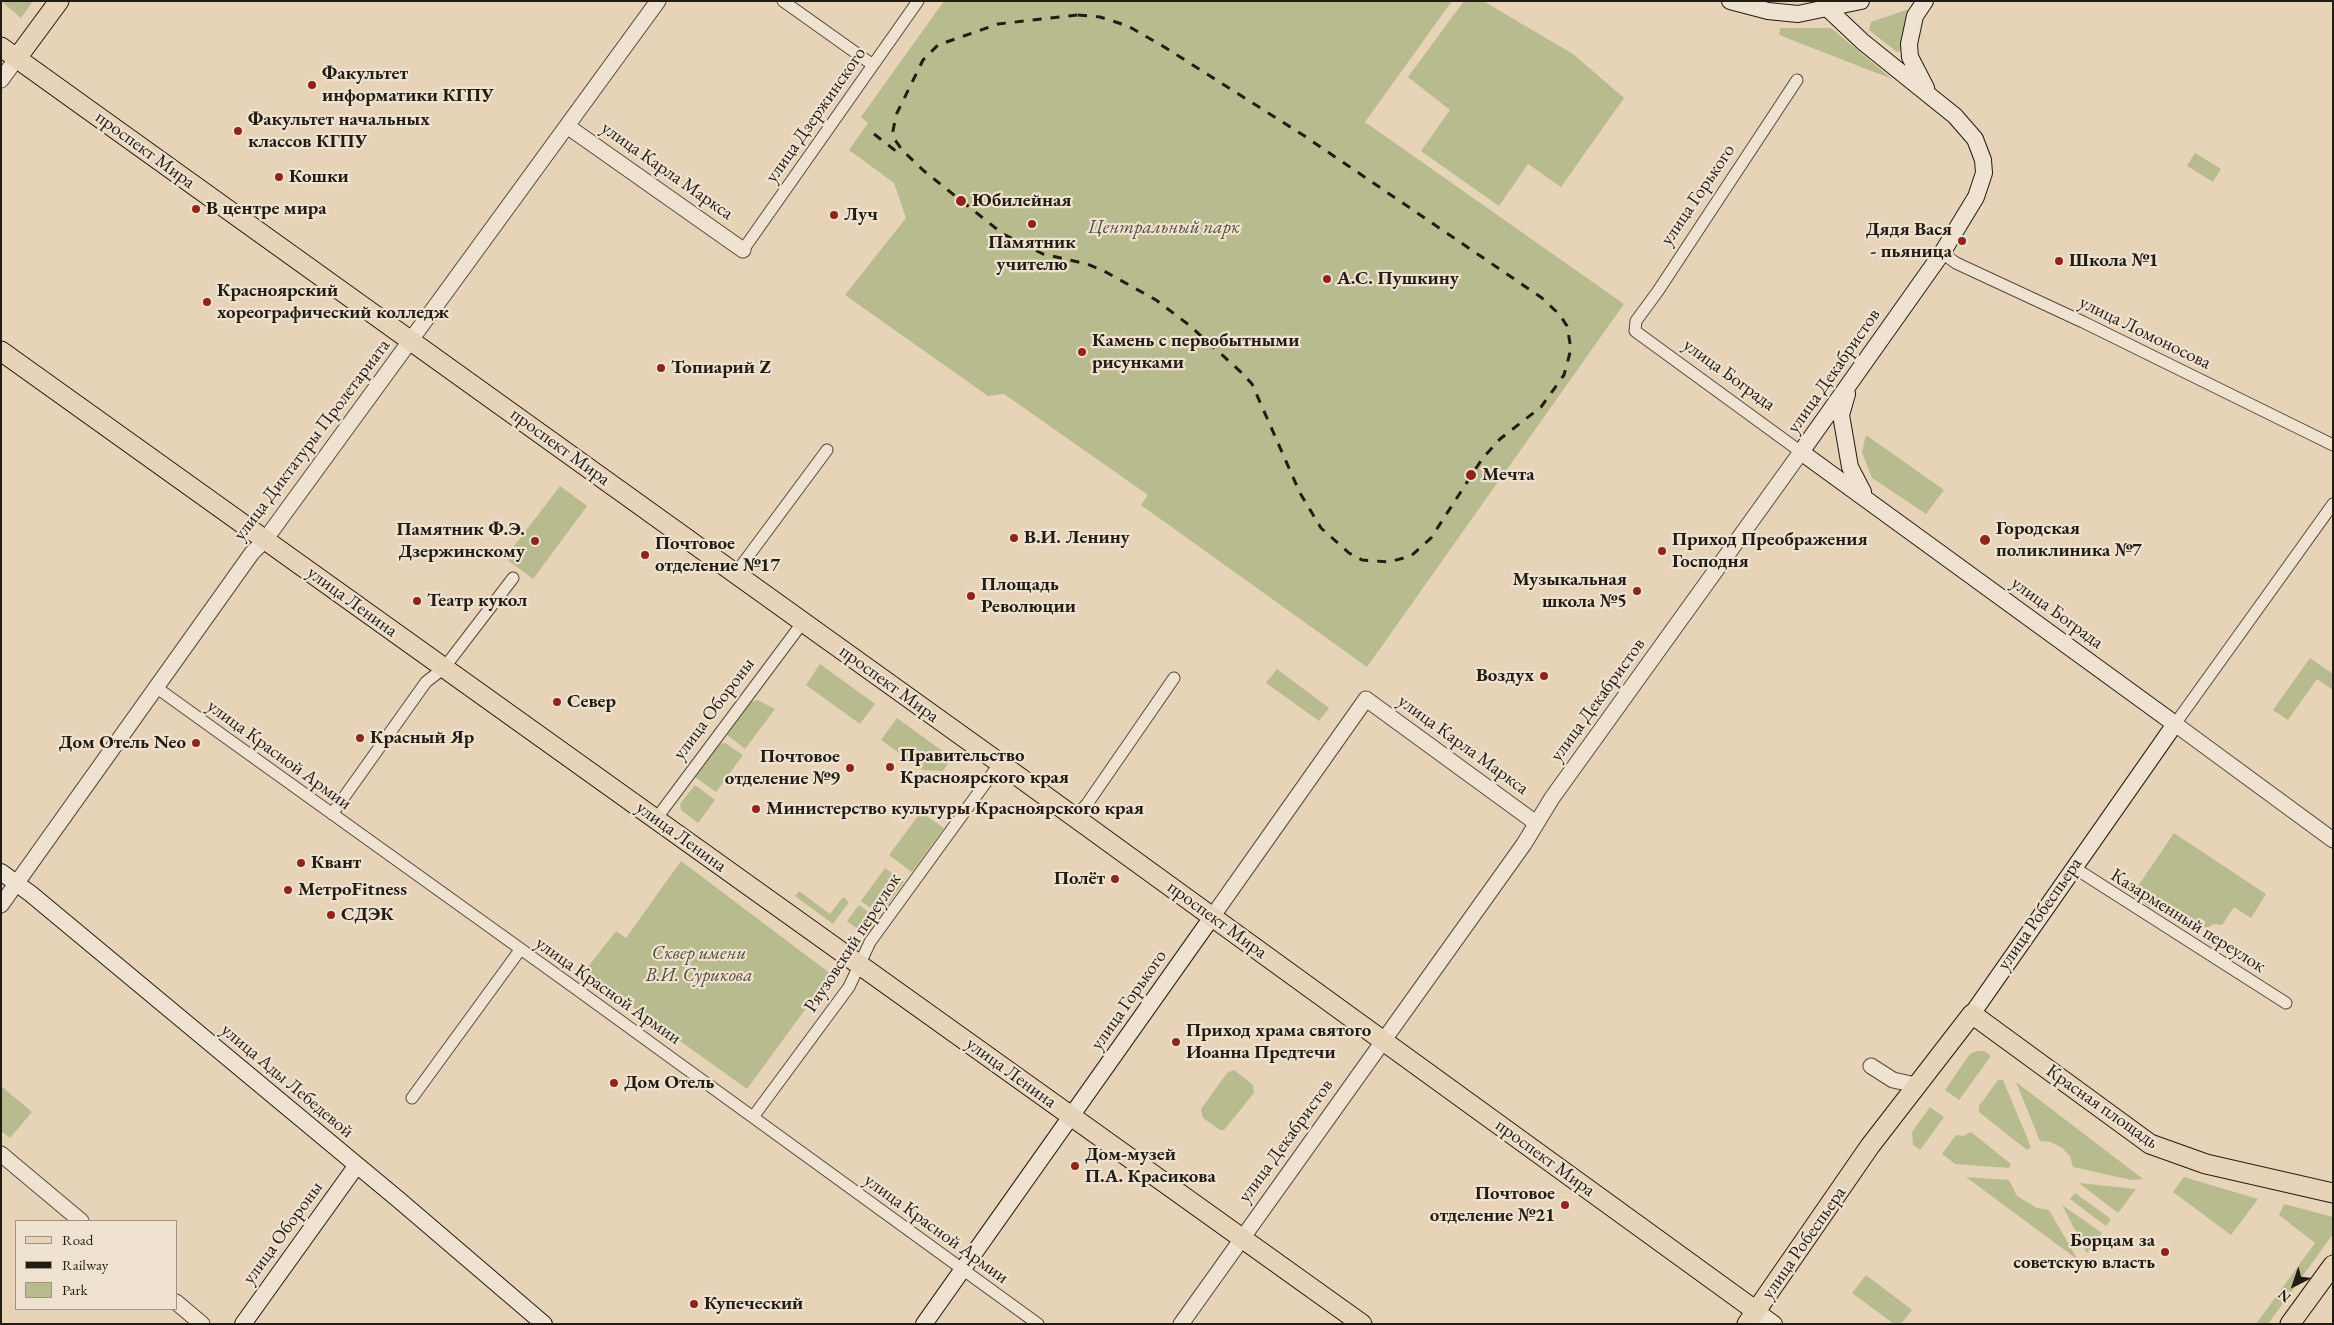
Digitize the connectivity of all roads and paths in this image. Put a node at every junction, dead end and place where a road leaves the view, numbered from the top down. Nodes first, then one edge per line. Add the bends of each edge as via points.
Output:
1 (59, 1) edge
2 (658, 1) edge
3 (783, 1) edge
4 (918, 1) edge
5 (1730, 1) edge
6 (1861, 1) edge
7 (1925, 1) edge
8 (1827, 8) junction
9 (1, 47) edge
10 (17, 58) junction
11 (873, 65) junction
12 (1, 80) edge
13 (1797, 80) dead end
14 (1933, 98) junction
15 (567, 126) junction
16 (743, 250) joint
17 (1942, 252) junction
18 (1635, 331) joint
19 (410, 340) junction
20 (1, 351) edge
21 (1850, 384) junction
22 (2333, 445) edge
23 (827, 450) dead end
24 (1801, 452) junction
25 (1867, 498) junction
26 (2333, 504) edge
27 (265, 540) junction
28 (736, 574) junction
29 (513, 578) dead end
30 (803, 622) junction
31 (444, 668) junction
32 (1174, 678) dead end
33 (157, 688) junction
34 (1366, 699) joint
35 (2176, 724) junction
36 (1000, 763) junction
37 (332, 814) junction
38 (1075, 817) junction
39 (656, 819) junction
40 (1536, 823) junction
41 (2333, 840) edge
42 (2073, 867) junction
43 (1, 872) edge
44 (17, 883) junction
45 (1, 905) edge
46 (1212, 917) junction
47 (520, 950) junction
48 (858, 964) junction
49 (2286, 1003) dead end
50 (1972, 1014) junction
51 (1383, 1040) junction
52 (1871, 1066) dead end
53 (1916, 1085) junction
54 (412, 1098) dead end
55 (1071, 1116) junction
56 (753, 1117) junction
57 (1, 1154) edge
58 (357, 1165) junction
59 (2333, 1193) edge
60 (80, 1220) edge
61 (1240, 1239) junction
62 (2333, 1265) edge
63 (962, 1269) junction
64 (178, 1304) edge
65 (1752, 1317) edge
66 (202, 1324) edge
67 (243, 1324) edge
68 (544, 1324) edge
69 (924, 1324) edge
70 (1038, 1324) edge
71 (1181, 1324) edge
72 (1362, 1324) edge
73 (1774, 1324) edge
74 (2290, 1324) edge

1 - 10 main road
2 - 15 street, улица Диктатуры Пролетариата
3 - 11 street
4 - 11 street, улица Дзержинского
5 - 8 main road via 1768,11 1798,14
6 - 8 main road
7 - 14 main road via 1915,16 1909,44 1910,57
8 - 14 main road, улица Декабристов
9 - 10 main road, проспект Мира
10 - 12 street
10 - 19 main road, проспект Мира
11 - 16 street, улица Дзержинского
13 - 18 street, улица Горького via 1636,321
14 - 17 main road, улица Декабристов via 1975,139 1984,173 1980,186
15 - 16 street, улица Карла Маркса
15 - 19 street, улица Диктатуры Пролетариата
17 - 21 main road, улица Декабристов
17 - 22 street, улица Ломоносова via 1956,263
18 - 24 street, улица Бограда
19 - 27 street, улица Диктатуры Пролетариата
19 - 28 main road, проспект Мира
20 - 27 main road, улица Ленина
21 - 24 main road, улица Декабристов
21 - 25 main road via 1841,415 1850,467
23 - 28 street
24 - 25 main road, улица Бограда
24 - 40 street, улица Декабристов
25 - 35 main road, улица Бограда
26 - 35 street, улица Робеспьера
27 - 31 main road, улица Ленина
27 - 33 street, улица Диктатуры Пролетариата via 252,553
28 - 30 main road, проспект Мира
29 - 31 street
30 - 36 main road, проспект Мира
30 - 39 street, улица Обороны
31 - 37 street via 426,682
31 - 39 main road, улица Ленина
32 - 38 street
33 - 37 street, улица Красной Армии
33 - 44 street, улица Диктатуры Пролетариата
34 - 40 street, улица Карла Маркса
34 - 46 street, улица Горького
35 - 41 street, улица Бограда
35 - 42 main road, улица Робеспьера
36 - 38 main road, проспект Мира
36 - 48 street, Ряузовский переулок via 870,942
37 - 47 street, улица Красной Армии
38 - 46 main road, проспект Мира
39 - 48 main road, улица Ленина
40 - 51 street, улица Декабристов
42 - 49 street, Казарменный переулок
42 - 50 main road, улица Робеспьера
43 - 44 main road, улица Ады Лебедевой
44 - 45 street, улица Диктатуры Пролетариата
44 - 58 main road, улица Ады Лебедевой
46 - 51 main road, проспект Мира
46 - 55 main road, улица Горького
47 - 54 street
47 - 56 street, улица Красной Армии
48 - 55 main road, улица Ленина
48 - 56 street, Ряузовский переулок via 849,987
50 - 53 main road, улица Робеспьера
50 - 59 main road, Красная площадь via 2150,1144 2206,1164
51 - 61 street, улица Декабристов
51 - 65 main road, проспект Мира
52 - 53 street via 1893,1080
53 - 65 main road, улица Робеспьера
55 - 61 main road, улица Ленина
55 - 63 main road, улица Горького
56 - 63 street, улица Красной Армии
57 - 60 street
58 - 67 main road, улица Обороны
58 - 68 main road, улица Ады Лебедевой
61 - 71 street, улица Декабристов
61 - 72 main road, улица Ленина
62 - 74 main road
63 - 69 main road, улица Горького
63 - 70 street, улица Красной Армии
64 - 66 street
65 - 73 main road, проспект Мира

